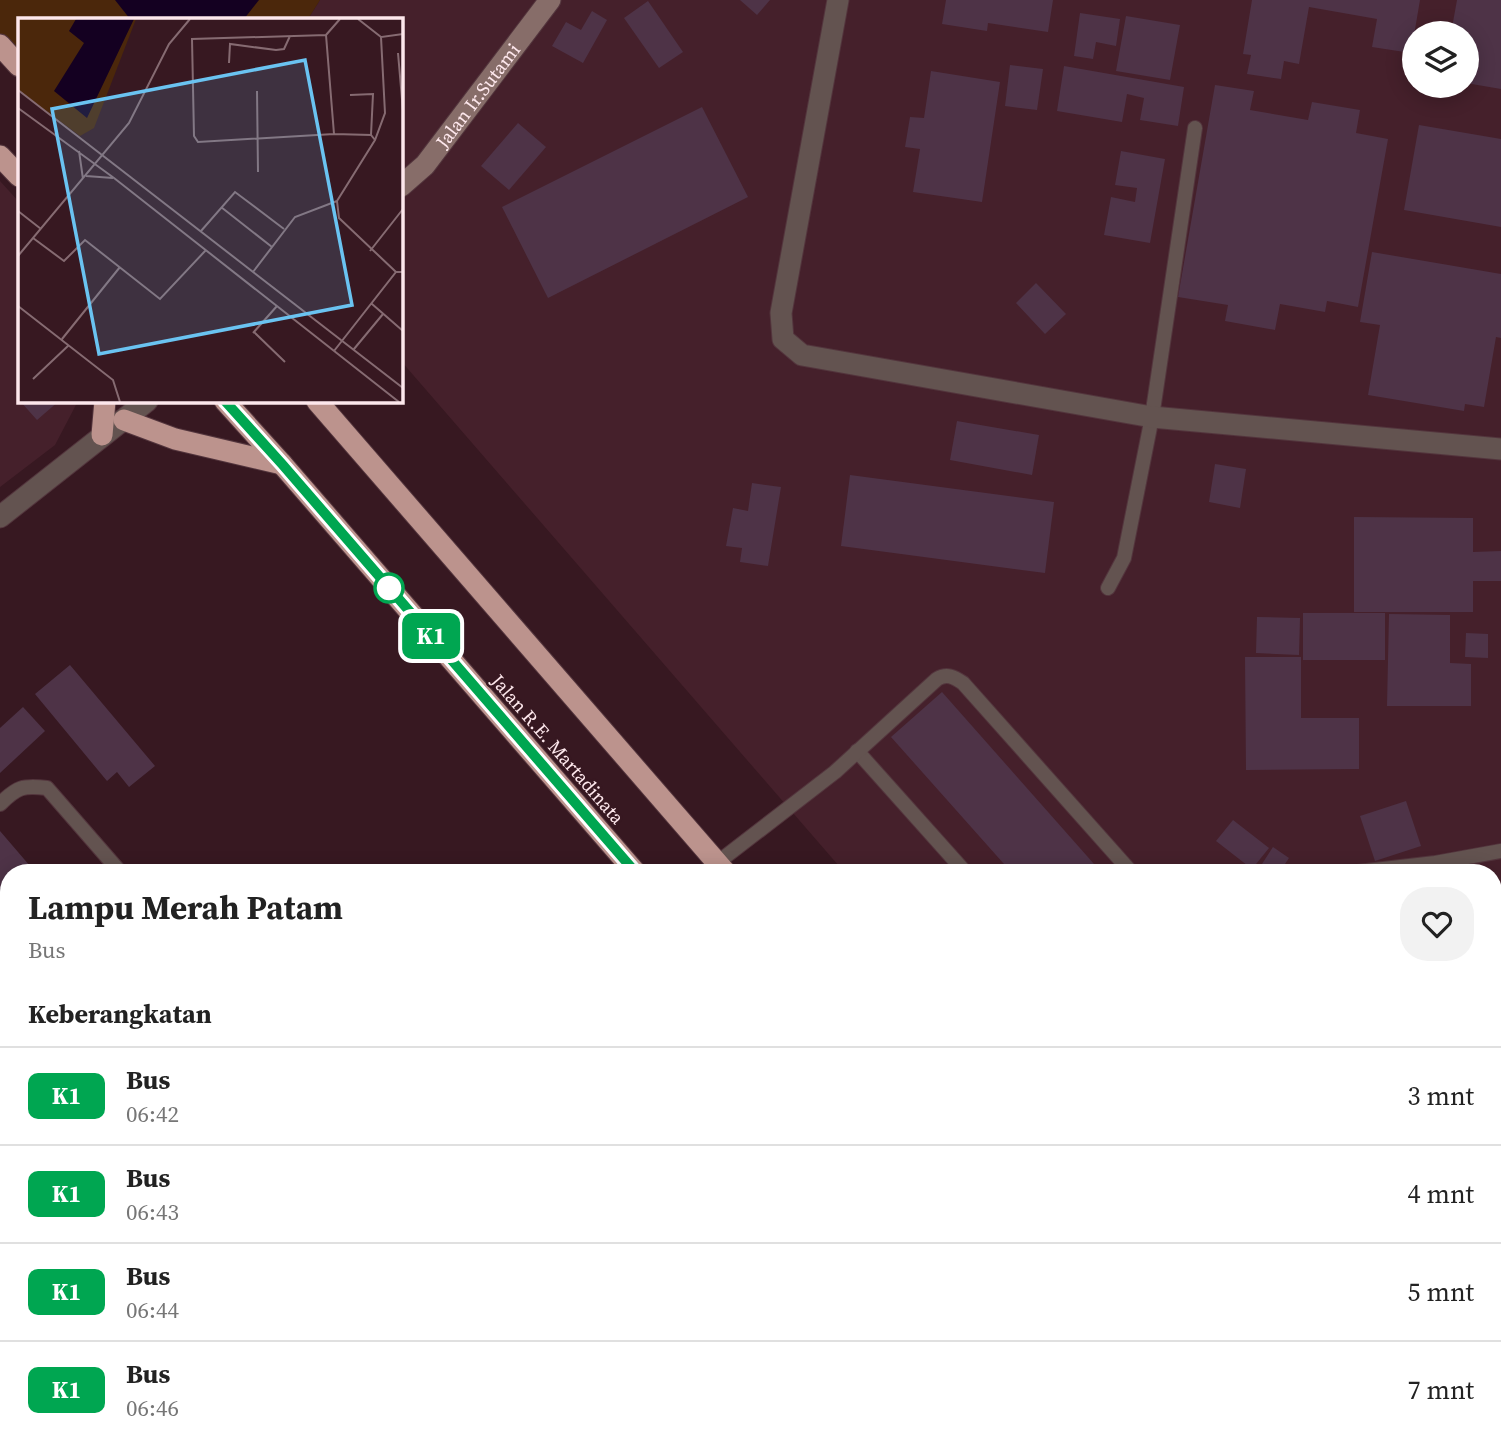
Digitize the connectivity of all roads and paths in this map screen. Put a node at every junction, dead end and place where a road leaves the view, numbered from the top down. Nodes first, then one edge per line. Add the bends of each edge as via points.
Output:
1 (550, 0) edge
2 (838, 0) edge
3 (0, 45) edge
4 (18, 65) edge
5 (1195, 128) dead end
6 (0, 156) edge
7 (18, 175) edge
8 (402, 185) edge
9 (105, 402) edge
10 (147, 402) edge
11 (226, 402) edge
12 (318, 402) edge
13 (1152, 417) junction
14 (124, 420) junction
15 (102, 435) junction
16 (1501, 449) edge
17 (282, 464) junction
18 (0, 517) edge
19 (1108, 588) dead end
20 (857, 751) junction
21 (0, 803) edge
22 (1501, 851) edge
23 (113, 864) edge
24 (628, 864) edge
25 (718, 864) edge
26 (726, 864) edge
27 (958, 864) edge
28 (1124, 864) edge
29 (1426, 864) edge

1 - 8 street, Jalan Ir.Sutami via 425,164
2 - 13 street via 781,313 783,339 802,355
3 - 4 highway
5 - 13 lane
6 - 7 highway
9 - 15 highway
10 - 14 street
11 - 17 highway, Jalan R.E. Martadinata
12 - 25 highway
13 - 16 street
13 - 19 lane via 1124,558
14 - 15 street
14 - 17 highway via 175,439
15 - 18 street
17 - 24 highway, Jalan R.E. Martadinata
20 - 26 lane
20 - 27 lane
20 - 28 lane via 937,679 953,676
21 - 23 lane via 28,786 47,788
22 - 29 lane

